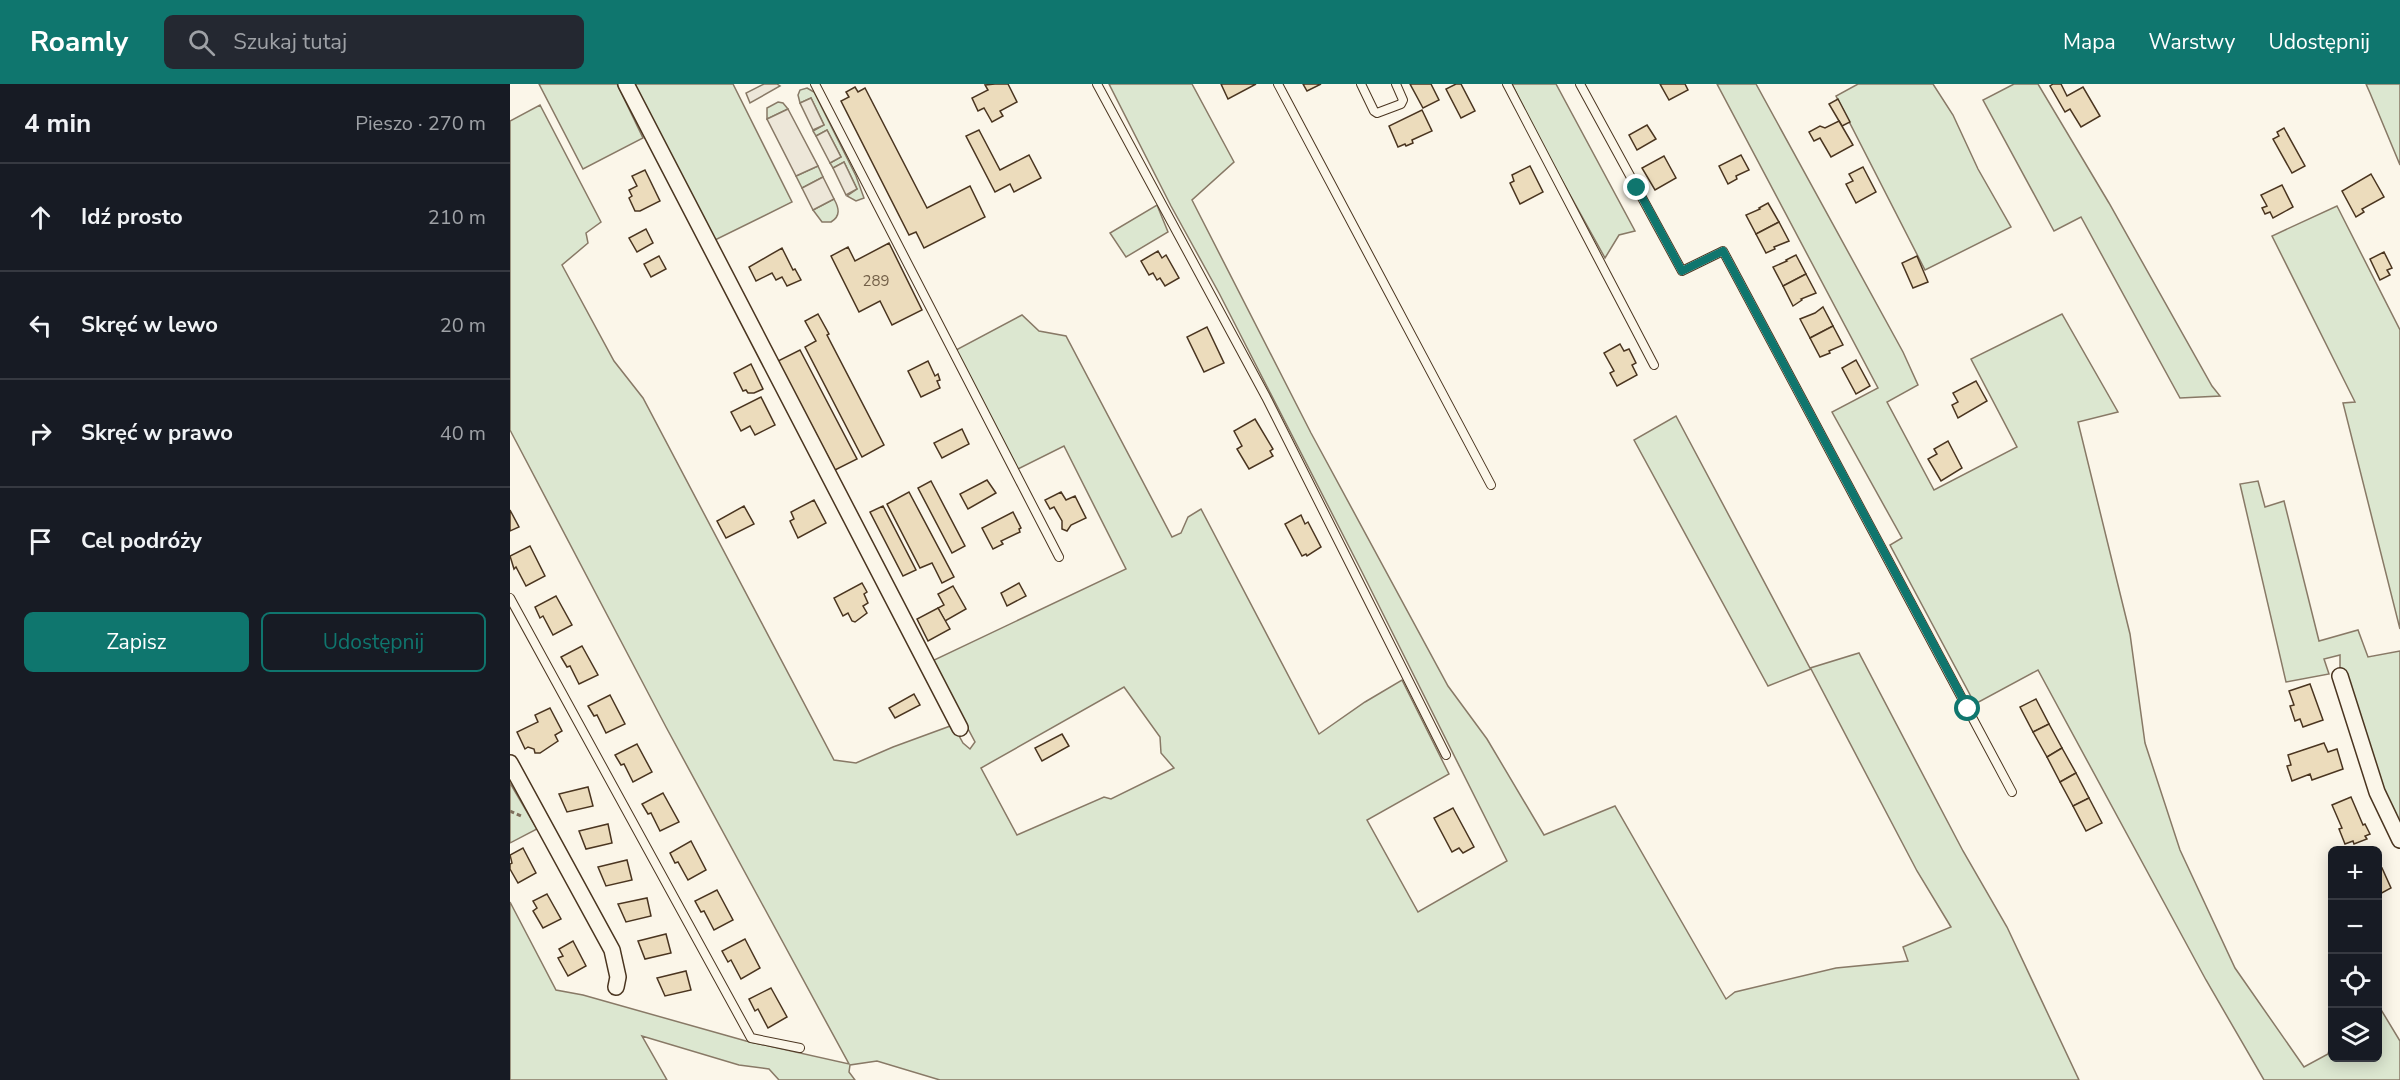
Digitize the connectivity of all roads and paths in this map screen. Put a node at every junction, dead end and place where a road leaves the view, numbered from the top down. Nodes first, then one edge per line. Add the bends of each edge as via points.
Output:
1 (626, 84) edge
2 (814, 84) edge
3 (1097, 84) edge
4 (1278, 84) edge
5 (1361, 84) edge
6 (1396, 84) edge
7 (1507, 84) edge
8 (1580, 84) edge
9 (1654, 365) dead end
10 (1491, 485) dead end
11 (1059, 557) dead end
12 (510, 598) edge
13 (2340, 676) dead end
14 (960, 728) dead end
15 (1446, 755) dead end
16 (510, 763) edge
17 (2012, 792) dead end
18 (2400, 840) edge
19 (616, 987) dead end
20 (800, 1048) dead end

1 - 14 street
2 - 11 lane
3 - 15 lane via 1266,397
4 - 10 lane
5 - 6 lane via 1377,113 1401,104
7 - 9 lane
8 - 17 lane via 1682,271 1723,251
12 - 20 lane via 751,1038
13 - 18 street via 2378,792
16 - 19 street via 612,950 618,977

